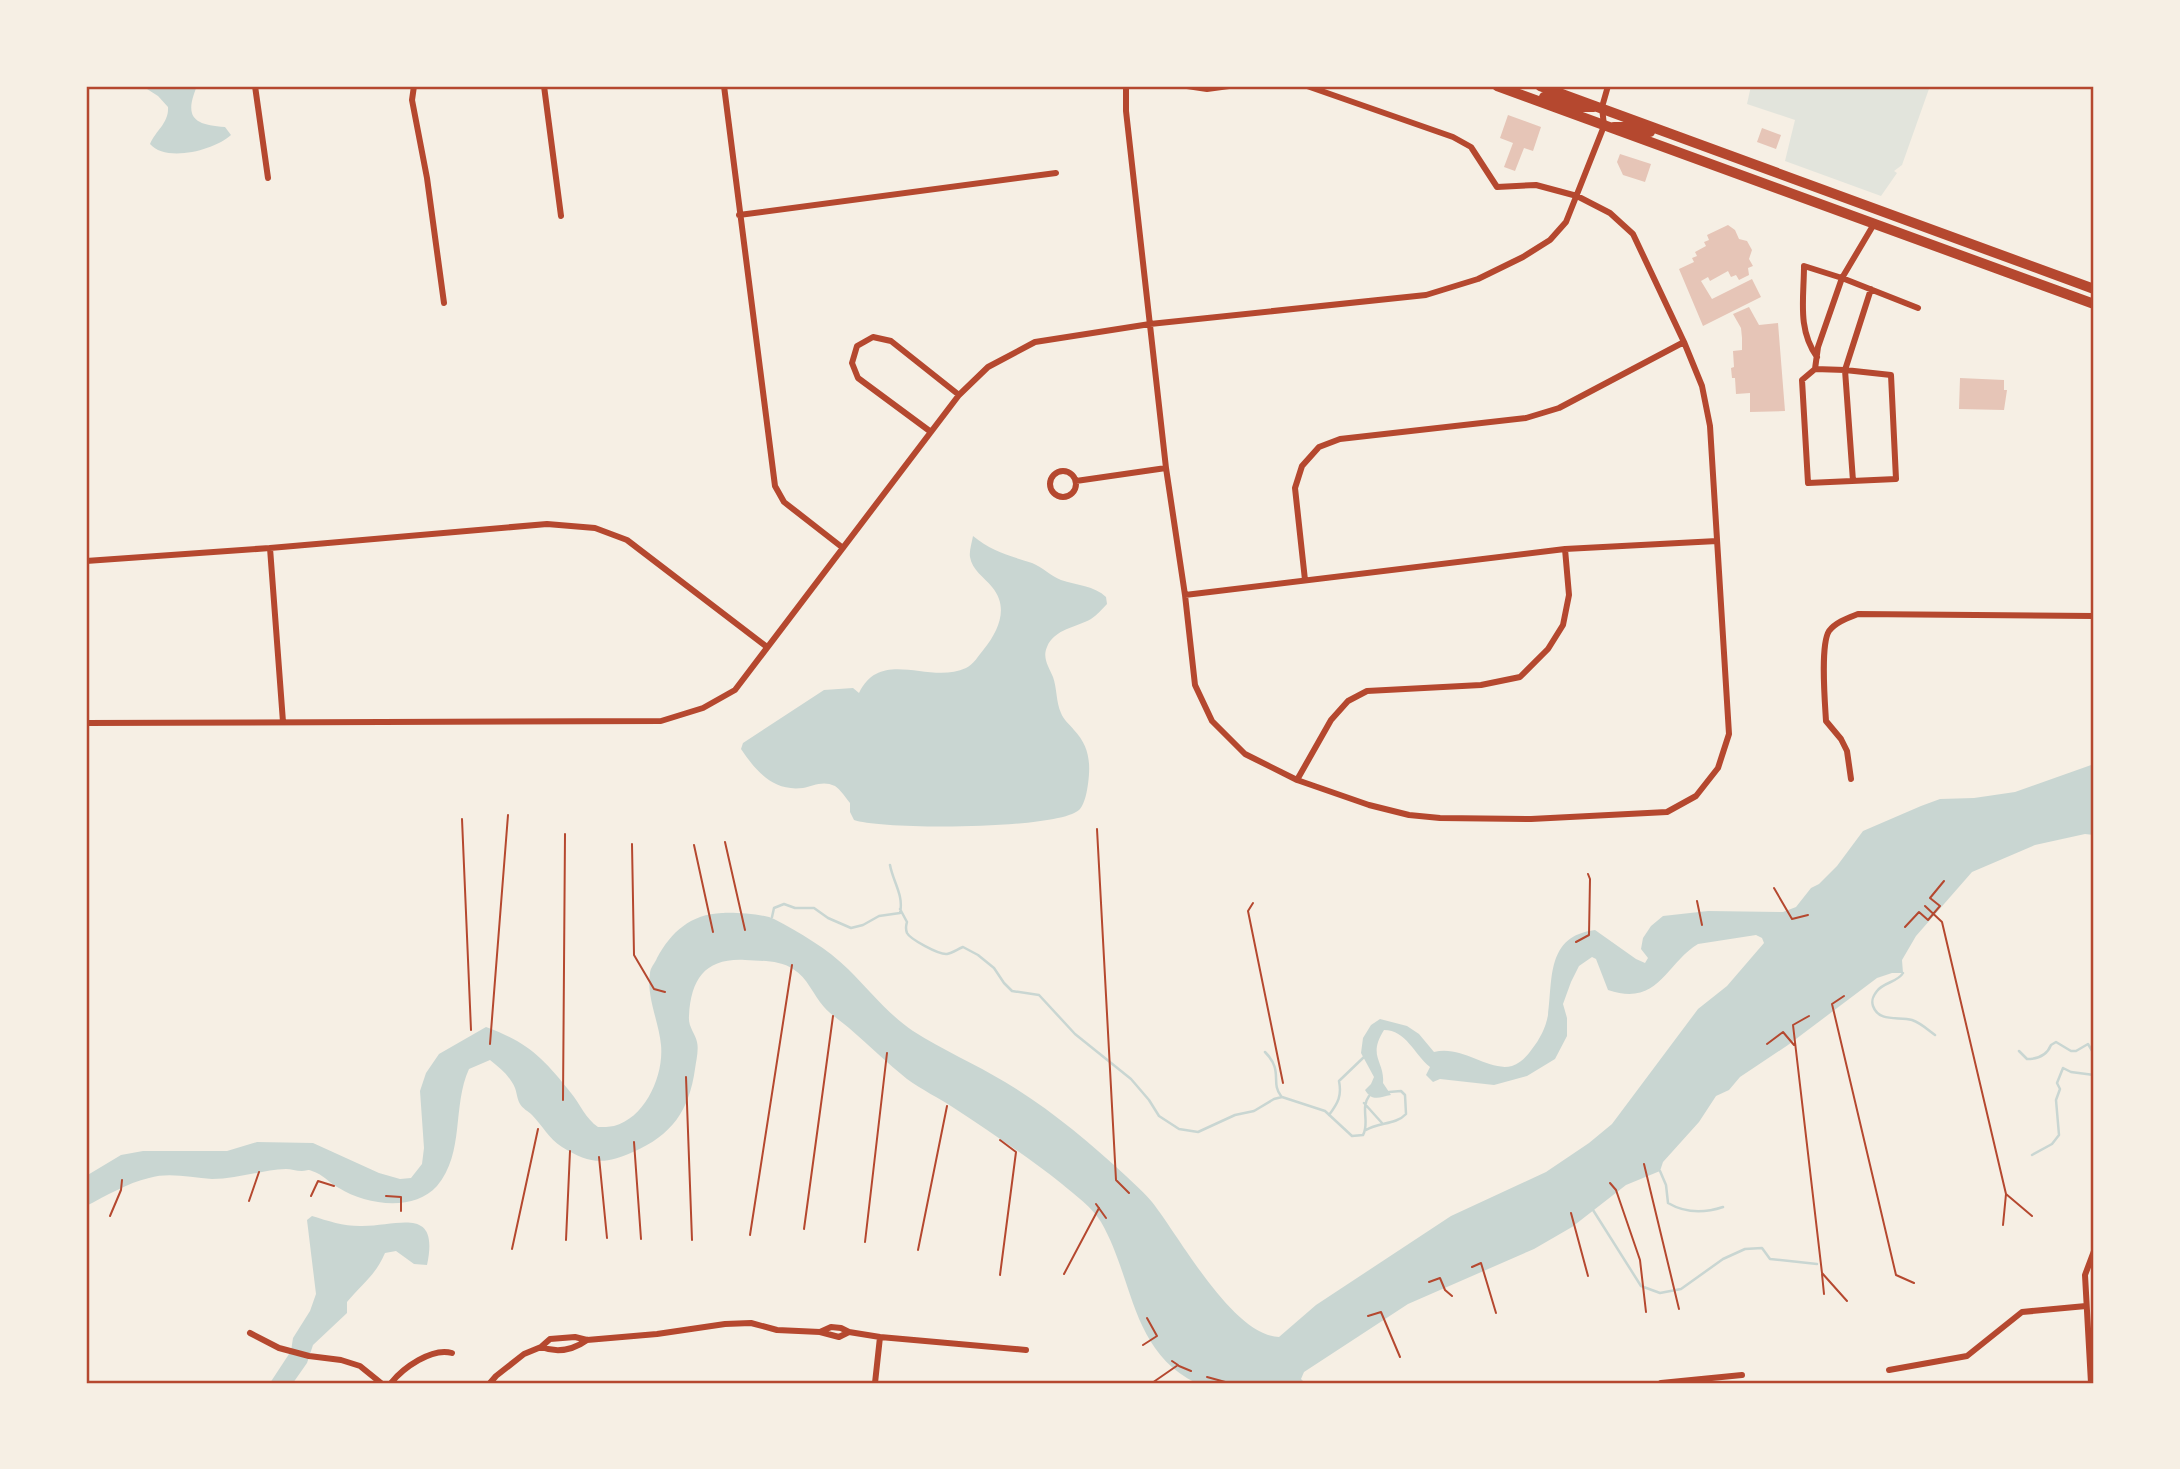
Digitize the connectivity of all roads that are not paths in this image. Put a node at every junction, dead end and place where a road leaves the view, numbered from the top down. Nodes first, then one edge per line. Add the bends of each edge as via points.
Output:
1 (255, 86) edge
2 (414, 86) edge
3 (544, 86) edge
4 (724, 86) edge
5 (1126, 86) edge
6 (1187, 86) edge
7 (1229, 86) edge
8 (1307, 86) edge
9 (1497, 86) edge
10 (1511, 86) edge
11 (1540, 86) edge
12 (1608, 86) edge
13 (1602, 107) junction
14 (1604, 126) junction
15 (1721, 152) junction
16 (1056, 173) dead end
17 (268, 178) dead end
18 (1577, 196) junction
19 (739, 215) junction
20 (561, 216) dead end
21 (1874, 223) junction
22 (1976, 246) junction
23 (1842, 278) junction
24 (1871, 289) junction
25 (2094, 289) edge
26 (444, 303) dead end
27 (2094, 304) edge
28 (1918, 308) dead end
29 (1150, 324) junction
30 (1684, 342) junction
31 (1817, 357) junction
32 (1815, 369) junction
33 (1845, 370) junction
34 (960, 395) junction
35 (931, 432) junction
36 (1166, 468) junction
37 (1076, 481) junction
38 (1853, 481) junction
39 (1717, 541) junction
40 (270, 548) junction
41 (843, 548) junction
42 (1564, 549) junction
43 (86, 561) edge
44 (1304, 580) junction
45 (1185, 595) junction
46 (2094, 616) edge
47 (767, 647) junction
48 (283, 722) junction
49 (86, 723) edge
50 (1851, 779) dead end
51 (1297, 780) junction
52 (2094, 1251) edge
53 (2086, 1306) junction
54 (250, 1333) dead end
55 (880, 1337) junction
56 (587, 1340) junction
57 (541, 1348) junction
58 (1026, 1350) dead end
59 (452, 1353) dead end
60 (1889, 1370) dead end
61 (1742, 1375) dead end
62 (381, 1383) edge
63 (390, 1383) edge
64 (490, 1383) edge
65 (875, 1383) edge
66 (1661, 1383) edge
67 (2091, 1383) edge

1 - 17 street
2 - 26 street via 412,100
3 - 20 street
4 - 19 street
5 - 29 street
6 - 7 street
8 - 18 street via 1453,137 1471,147 1497,187 1536,186
9 - 14 main road
10 - 13 main road via 1576,107
11 - 13 main road
12 - 13 street
13 - 14 street
13 - 15 main road
14 - 15 main road via 1636,127 1700,150
14 - 18 street
14 - 21 main road
15 - 22 main road
16 - 19 street
18 - 29 street via 1566,222 1550,240 1478,279 1426,295
18 - 30 street via 1610,212 1633,234
19 - 41 street via 775,486 784,502
21 - 22 main road via 1885,219 1940,239
21 - 23 street
21 - 27 main road
22 - 25 main road
23 - 24 street
23 - 31 street
23 - 31 street via 1804,266 1803,327
24 - 28 street
24 - 33 street
29 - 34 street via 1035,342 988,367
29 - 36 street
30 - 39 street via 1702,386 1710,426
30 - 44 street via 1559,408 1526,418 1340,439 1319,447 1302,466 1295,488
31 - 32 street
32 - 33 street
32 - 38 street via 1802,380 1808,483
33 - 38 street
33 - 38 street via 1891,375 1896,479
34 - 35 street
34 - 35 street via 891,341 873,337 857,346 852,363 858,378
35 - 41 street
36 - 37 street
36 - 45 street
37 - 37 street via 1069,472 1059,471 1049,486 1062,498 1072,496
39 - 42 street
39 - 51 street via 1729,734 1718,768 1696,796 1667,812 1440,818 1369,805
40 - 43 street
40 - 47 street via 547,524 595,528 627,540
40 - 48 street
41 - 47 street
42 - 44 street
42 - 51 street via 1569,595 1563,625 1548,649 1520,677 1481,685 1367,691 1348,701 1331,720
44 - 45 street
45 - 51 street via 1195,685 1212,721 1245,754
46 - 50 street via 1858,614 1843,620 1829,632 1825,652 1826,721 1847,751
47 - 48 street via 735,690 703,708 661,721
48 - 49 street
52 - 53 street via 2085,1275
53 - 60 street via 2022,1312 1967,1356
53 - 67 street
54 - 62 street via 279,1348 360,1366
55 - 56 street via 777,1330 751,1323
55 - 58 street
55 - 65 street
56 - 57 street via 578,1347 553,1352
56 - 57 street via 550,1339
57 - 64 street via 524,1354
59 - 63 street via 420,1359
61 - 66 street

